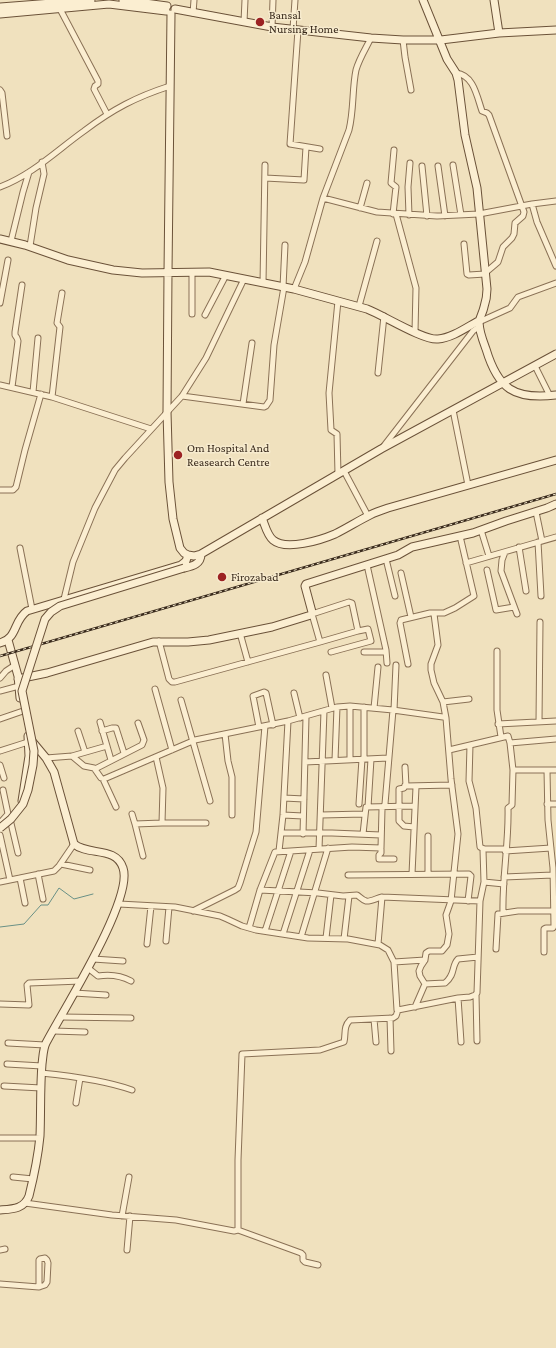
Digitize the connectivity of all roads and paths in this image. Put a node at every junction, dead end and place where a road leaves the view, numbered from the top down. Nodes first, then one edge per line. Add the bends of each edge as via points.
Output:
1 (91, 0) edge
2 (124, 0) edge
3 (194, 0) edge
4 (245, 0) edge
5 (273, 0) edge
6 (295, 0) edge
7 (423, 0) edge
8 (494, 0) edge
9 (75, 1) edge
10 (0, 7) edge
11 (16, 9) junction
12 (60, 9) junction
13 (170, 10) junction
14 (192, 13) junction
15 (0, 14) edge
16 (244, 22) junction
17 (272, 27) junction
18 (296, 30) junction
19 (556, 30) edge
20 (499, 34) junction
21 (371, 38) junction
22 (403, 40) junction
23 (440, 40) junction
24 (456, 73) junction
25 (170, 86) junction
26 (0, 90) edge
27 (411, 90) dead end
28 (107, 114) junction
29 (7, 136) dead end
30 (306, 147) junction
31 (320, 149) dead end
32 (394, 150) dead end
33 (42, 162) junction
34 (410, 163) dead end
35 (265, 165) dead end
36 (454, 165) dead end
37 (422, 166) dead end
38 (438, 166) dead end
39 (29, 172) junction
40 (265, 178) junction
41 (367, 183) dead end
42 (0, 187) edge
43 (323, 198) junction
44 (556, 201) edge
45 (532, 204) junction
46 (521, 206) junction
47 (360, 208) junction
48 (394, 214) junction
49 (479, 214) junction
50 (409, 215) junction
51 (427, 216) junction
52 (445, 216) junction
53 (461, 216) junction
54 (0, 239) edge
55 (11, 241) junction
56 (377, 241) dead end
57 (464, 244) dead end
58 (285, 245) dead end
59 (30, 246) junction
60 (8, 260) dead end
61 (556, 266) edge
62 (168, 272) junction
63 (192, 272) junction
64 (485, 274) junction
65 (226, 275) junction
66 (244, 279) junction
67 (263, 283) junction
68 (556, 283) edge
69 (22, 285) dead end
70 (284, 287) junction
71 (294, 289) junction
72 (62, 293) dead end
73 (338, 301) junction
74 (0, 303) edge
75 (359, 306) junction
76 (192, 314) dead end
77 (205, 315) dead end
78 (384, 316) junction
79 (480, 323) junction
80 (415, 332) junction
81 (38, 338) dead end
82 (252, 342) dead end
83 (556, 354) edge
84 (535, 366) junction
85 (378, 373) dead end
86 (502, 383) junction
87 (0, 384) edge
88 (12, 387) junction
89 (33, 392) junction
90 (41, 394) junction
91 (553, 395) edge
92 (182, 396) junction
93 (52, 397) junction
94 (243, 404) junction
95 (453, 410) junction
96 (167, 412) junction
97 (151, 429) junction
98 (381, 449) junction
99 (556, 460) edge
100 (341, 472) junction
101 (468, 485) junction
102 (0, 490) edge
103 (556, 504) edge
104 (536, 512) junction
105 (368, 516) junction
106 (262, 518) junction
107 (481, 530) junction
108 (460, 536) junction
109 (556, 537) edge
110 (540, 542) junction
111 (520, 547) junction
112 (20, 548) dead end
113 (505, 552) junction
114 (201, 554) junction
115 (188, 555) junction
116 (489, 556) junction
117 (386, 559) junction
118 (466, 563) junction
119 (367, 565) junction
120 (487, 570) dead end
121 (401, 573) dead end
122 (526, 591) dead end
123 (395, 596) dead end
124 (541, 596) dead end
125 (64, 599) junction
126 (514, 607) junction
127 (32, 609) junction
128 (312, 614) junction
129 (434, 614) junction
130 (517, 614) dead end
131 (411, 618) junction
132 (540, 622) dead end
133 (358, 631) junction
134 (240, 633) junction
135 (8, 640) junction
136 (159, 642) junction
137 (320, 642) junction
138 (0, 643) edge
139 (497, 651) dead end
140 (331, 652) dead end
141 (364, 652) dead end
142 (386, 652) junction
143 (248, 662) junction
144 (387, 663) dead end
145 (408, 664) dead end
146 (15, 665) junction
147 (396, 665) dead end
148 (378, 667) dead end
149 (326, 675) dead end
150 (0, 678) edge
151 (18, 683) junction
152 (155, 689) dead end
153 (0, 691) edge
154 (294, 693) dead end
155 (181, 700) dead end
156 (469, 700) dead end
157 (443, 702) junction
158 (350, 706) junction
159 (334, 707) junction
160 (364, 707) junction
161 (374, 708) junction
162 (324, 710) junction
163 (393, 710) junction
164 (23, 711) junction
165 (306, 717) junction
166 (300, 718) junction
167 (446, 718) junction
168 (0, 719) edge
169 (288, 721) junction
170 (556, 721) edge
171 (100, 722) dead end
172 (539, 722) junction
173 (138, 723) dead end
174 (498, 724) junction
175 (273, 725) junction
176 (265, 726) junction
177 (259, 727) junction
178 (78, 731) dead end
179 (102, 731) junction
180 (225, 734) junction
181 (501, 738) junction
182 (556, 739) edge
183 (28, 740) junction
184 (193, 741) junction
185 (510, 743) junction
186 (470, 745) junction
187 (107, 746) junction
188 (172, 750) junction
189 (449, 750) junction
190 (0, 751) edge
191 (85, 752) junction
192 (124, 753) junction
193 (72, 756) junction
194 (156, 757) junction
195 (46, 758) junction
196 (388, 758) junction
197 (363, 759) junction
198 (371, 759) junction
199 (112, 760) junction
200 (335, 760) junction
201 (350, 760) junction
202 (322, 761) junction
203 (305, 762) junction
204 (0, 765) edge
205 (405, 767) dead end
206 (95, 769) junction
207 (512, 770) junction
208 (547, 770) junction
209 (556, 770) edge
210 (4, 778) dead end
211 (103, 779) junction
212 (405, 785) junction
213 (452, 785) junction
214 (416, 787) junction
215 (3, 790) dead end
216 (284, 798) junction
217 (304, 799) junction
218 (210, 801) dead end
219 (359, 804) dead end
220 (548, 804) junction
221 (556, 804) edge
222 (415, 806) junction
223 (116, 807) dead end
224 (368, 807) junction
225 (399, 807) junction
226 (382, 808) junction
227 (132, 814) dead end
228 (283, 814) junction
229 (364, 814) junction
230 (232, 815) dead end
231 (321, 815) junction
232 (303, 816) junction
233 (10, 819) junction
234 (0, 823) edge
235 (206, 823) dead end
236 (135, 824) junction
237 (162, 824) junction
238 (414, 827) junction
239 (0, 829) edge
240 (281, 833) junction
241 (320, 833) junction
242 (303, 834) junction
243 (363, 834) junction
244 (0, 835) edge
245 (381, 835) junction
246 (428, 836) dead end
247 (74, 844) junction
248 (328, 848) junction
249 (381, 848) junction
250 (551, 848) junction
251 (319, 849) junction
252 (484, 849) junction
253 (310, 850) junction
254 (505, 850) junction
255 (279, 851) junction
256 (291, 851) junction
257 (18, 853) dead end
258 (143, 856) dead end
259 (394, 860) dead end
260 (61, 864) junction
261 (90, 870) dead end
262 (38, 874) junction
263 (412, 874) junction
264 (428, 874) junction
265 (454, 874) junction
266 (348, 875) dead end
267 (553, 875) junction
268 (504, 877) junction
269 (20, 878) junction
270 (10, 880) junction
271 (0, 881) edge
272 (484, 882) junction
273 (504, 884) junction
274 (260, 890) junction
275 (278, 891) junction
276 (296, 892) junction
277 (315, 893) junction
278 (331, 895) junction
279 (349, 896) junction
280 (382, 897) junction
281 (43, 899) dead end
282 (450, 900) junction
283 (468, 901) junction
284 (480, 901) junction
285 (25, 903) dead end
286 (119, 904) junction
287 (151, 906) junction
288 (169, 907) junction
289 (193, 910) junction
290 (555, 910) edge
291 (503, 913) junction
292 (249, 928) junction
293 (265, 931) junction
294 (283, 934) junction
295 (300, 937) junction
296 (326, 938) junction
297 (344, 939) junction
298 (166, 941) dead end
299 (147, 944) dead end
300 (378, 944) junction
301 (496, 949) dead end
302 (544, 952) dead end
303 (478, 957) junction
304 (93, 959) junction
305 (425, 960) junction
306 (123, 961) dead end
307 (394, 962) junction
308 (88, 968) junction
309 (81, 981) junction
310 (131, 981) dead end
311 (425, 984) junction
312 (74, 993) junction
313 (476, 994) junction
314 (106, 996) dead end
315 (458, 998) junction
316 (0, 1004) edge
317 (415, 1007) junction
318 (397, 1010) junction
319 (61, 1017) junction
320 (131, 1018) dead end
321 (390, 1018) junction
322 (374, 1019) junction
323 (53, 1031) junction
324 (85, 1032) dead end
325 (477, 1041) dead end
326 (376, 1042) dead end
327 (461, 1042) dead end
328 (8, 1043) dead end
329 (45, 1045) junction
330 (391, 1051) dead end
331 (7, 1064) dead end
332 (42, 1069) junction
333 (80, 1078) junction
334 (4, 1086) dead end
335 (40, 1088) junction
336 (132, 1090) dead end
337 (76, 1103) dead end
338 (0, 1138) edge
339 (39, 1138) junction
340 (13, 1177) dead end
341 (130, 1177) dead end
342 (33, 1179) junction
343 (25, 1203) junction
344 (0, 1210) edge
345 (122, 1216) junction
346 (130, 1216) junction
347 (238, 1230) junction
348 (127, 1250) dead end
349 (318, 1265) dead end
350 (0, 1284) edge
351 (39, 1286) junction

1 - 9 street
2 - 13 street
3 - 14 street
4 - 16 street
5 - 17 street
6 - 18 street
7 - 23 street
8 - 20 street
9 - 11 street
10 - 11 street
11 - 12 street
11 - 15 street
12 - 13 street via 110,4
12 - 28 street via 98,81 94,89
13 - 14 street
13 - 25 street
14 - 16 street
16 - 17 street
17 - 18 street
18 - 21 street
18 - 30 street via 290,144
19 - 20 street
20 - 23 street
21 - 22 street
21 - 43 street via 356,72 350,130
22 - 23 street
22 - 27 street
23 - 24 street
24 - 46 street via 469,79 482,111 489,116
24 - 49 street via 465,135 477,188
25 - 28 street via 140,96
25 - 62 street
26 - 29 street
28 - 33 street
30 - 31 street
30 - 40 street via 304,180
32 - 48 street via 391,183 396,186
33 - 39 street
33 - 59 street via 44,174
34 - 50 street
35 - 40 street
36 - 53 street
37 - 51 street
38 - 52 street
39 - 42 street via 18,180
39 - 55 street
40 - 67 street
41 - 47 street
43 - 47 street
43 - 71 street via 305,262
44 - 45 street
45 - 46 street
45 - 61 street
46 - 49 street
46 - 64 street via 524,216 515,223 514,236 503,247 498,262
47 - 48 street
48 - 50 street
48 - 80 street via 416,288
49 - 53 street
49 - 64 street
50 - 51 street
51 - 52 street
52 - 53 street
54 - 55 street
55 - 59 street
56 - 75 street
57 - 64 street via 467,274
58 - 70 street
59 - 62 street via 68,260 113,270
60 - 74 street
62 - 63 street
62 - 96 street
63 - 65 street
63 - 76 street
64 - 79 street via 486,301
65 - 66 street
65 - 77 street
66 - 67 street
66 - 92 street via 206,358
67 - 70 street
68 - 79 street via 520,296 510,308
69 - 88 street via 14,332 18,341
70 - 71 street
70 - 94 street via 274,345 270,401 264,407
71 - 73 street
72 - 93 street via 57,322 60,327
73 - 75 street
73 - 100 street via 328,397 331,430 337,434
75 - 78 street
78 - 80 street
78 - 85 street
79 - 80 street via 437,340
79 - 86 street via 493,369
79 - 98 street
81 - 89 street
82 - 94 street
83 - 84 street
84 - 86 street
84 - 91 street
86 - 91 street via 510,390 525,395
86 - 95 street
87 - 88 street
88 - 89 street
89 - 90 street
90 - 93 street
90 - 102 street via 16,487 12,490
92 - 94 street
92 - 96 street
93 - 97 street
95 - 98 street
95 - 101 street
96 - 97 street
96 - 115 street via 173,519 180,548
97 - 125 street via 119,464 99,499 72,562
98 - 100 street
99 - 101 street
100 - 105 street
100 - 106 street
101 - 105 street
103 - 104 street
104 - 107 street
104 - 110 street
105 - 106 street via 330,536 292,545 276,543 271,539
106 - 114 street
107 - 108 street
107 - 116 street
108 - 117 street via 417,546
108 - 118 street
109 - 110 street
110 - 111 street
110 - 124 street
111 - 113 street
111 - 122 street
112 - 127 street
113 - 116 street
113 - 126 street via 502,571
114 - 115 street
114 - 239 street, bridge via 201,558 194,565 60,606 45,619 22,691 34,747 28,790 23,804
115 - 125 street via 181,565
116 - 118 street
117 - 119 street
117 - 123 street
118 - 129 street via 474,596 448,611
119 - 128 street via 305,585
119 - 142 street
120 - 126 street via 496,610
121 - 131 street
125 - 127 street
126 - 130 street
127 - 135 street via 20,617
128 - 133 street via 351,602
128 - 134 street via 272,627
128 - 137 street
129 - 131 street
129 - 157 street via 438,645 430,667
131 - 145 street via 400,621
132 - 172 street
133 - 137 street
133 - 140 street via 368,629 370,642
134 - 136 street via 197,642
134 - 143 street
135 - 138 street
135 - 146 street
136 - 143 street via 172,682
136 - 151 street
137 - 143 street
139 - 174 street
141 - 142 street
142 - 144 street
146 - 150 street
146 - 151 street
147 - 163 street
148 - 161 street
149 - 159 street
151 - 153 street
151 - 164 street
152 - 188 street
154 - 166 street
155 - 184 street
156 - 157 street
157 - 167 street
158 - 159 street
158 - 160 street
158 - 201 street
159 - 162 street
159 - 200 street
160 - 161 street
160 - 197 street
161 - 163 street
162 - 165 street
162 - 202 street
163 - 167 street
163 - 196 street
164 - 168 street
164 - 183 street
165 - 166 street
165 - 203 street
166 - 169 street
167 - 189 street
169 - 175 street
169 - 216 street
170 - 172 street
171 - 179 street
172 - 174 street
173 - 192 street via 144,744
174 - 181 street
175 - 176 street
175 - 177 street via 264,692 253,696
176 - 177 street
176 - 289 street via 256,832 240,883 235,890
177 - 180 street
178 - 191 street
179 - 187 street
179 - 192 street via 116,728
180 - 184 street
180 - 230 street via 232,777
181 - 185 street via 508,736
181 - 186 street
182 - 185 street
183 - 190 street
183 - 195 street
183 - 233 street via 29,756 23,798
184 - 188 street
184 - 218 street
185 - 207 street
186 - 189 street
186 - 252 street via 469,783 476,808 480,847
187 - 191 street
187 - 199 street
188 - 194 street
189 - 213 street
191 - 193 street
192 - 199 street
193 - 195 street
193 - 206 street via 84,766
194 - 211 street
194 - 237 street via 162,788
195 - 247 street via 54,772
196 - 198 street
196 - 226 street via 385,804
197 - 198 street
197 - 201 street
197 - 219 street
198 - 224 street
199 - 206 street
200 - 201 street
200 - 202 street
202 - 203 street
202 - 231 street
203 - 217 street
204 - 210 street
205 - 212 street
206 - 211 street
207 - 208 street
207 - 254 street via 512,804 508,808
208 - 209 street
208 - 220 street
211 - 223 street
212 - 214 street
212 - 225 street via 399,789
213 - 214 street
213 - 265 street via 458,834
214 - 222 street
215 - 234 street via 8,814
216 - 217 street
216 - 228 street
217 - 232 street
220 - 221 street
220 - 250 street
222 - 225 street
222 - 238 street
224 - 226 street
224 - 229 street via 365,808
225 - 226 street
225 - 238 street via 401,824
226 - 245 street
227 - 236 street
228 - 232 street
228 - 240 street
229 - 231 street
229 - 243 street
231 - 241 street
232 - 242 street
233 - 239 street
233 - 257 street
235 - 237 street
236 - 237 street
236 - 258 street
238 - 263 street
240 - 242 street
240 - 255 street
241 - 242 street
241 - 243 street
241 - 251 street
243 - 245 street
244 - 270 street
245 - 249 street
246 - 264 street
247 - 260 street
247 - 286 street via 106,853 115,857 121,864 124,873
248 - 249 street
248 - 251 street
248 - 277 street
249 - 259 street via 379,859
250 - 254 street
250 - 267 street
251 - 253 street
252 - 254 street
252 - 272 street
253 - 256 street
253 - 276 street
254 - 268 street
255 - 256 street
255 - 274 street via 273,854
256 - 275 street
260 - 261 street
260 - 262 street via 54,871
262 - 269 street
262 - 281 street
263 - 264 street
263 - 266 street
264 - 265 street
265 - 282 street
265 - 283 street via 471,875
267 - 268 street
267 - 290 street
268 - 273 street
269 - 270 street
269 - 285 street
270 - 271 street
272 - 273 street
272 - 284 street
273 - 291 street
274 - 275 street
274 - 292 street
275 - 276 street
275 - 293 street
276 - 277 street
276 - 294 street
277 - 278 street
277 - 295 street
278 - 279 street
278 - 296 street
279 - 280 street via 359,896 367,902
279 - 297 street
280 - 282 street
280 - 300 street
282 - 283 street
282 - 305 street via 446,915 449,934 447,945 442,951 427,952
283 - 284 street
284 - 303 street
286 - 287 street
286 - 304 street
287 - 288 street
287 - 299 street
288 - 289 street
288 - 298 street
289 - 292 street
290 - 291 street
290 - 302 street via 554,927 544,930
291 - 301 street via 498,915
292 - 293 street
293 - 294 street
294 - 295 street
295 - 296 street
296 - 297 street
297 - 300 street
300 - 307 street via 388,950
303 - 311 street via 458,959 452,977 445,983
303 - 313 street
304 - 306 street
304 - 308 street
305 - 307 street
305 - 311 street via 420,967 420,976
307 - 318 street
308 - 309 street
308 - 310 street via 98,976 121,976
309 - 312 street
309 - 316 street via 30,983 27,985 30,1005
311 - 317 street
312 - 314 street
312 - 319 street
313 - 315 street
313 - 325 street
315 - 317 street
315 - 327 street
317 - 318 street
318 - 321 street via 396,1016
319 - 320 street
319 - 323 street
321 - 322 street
321 - 330 street
322 - 326 street
322 - 347 street via 350,1020 345,1030 344,1042 329,1048 241,1055
323 - 324 street
323 - 329 street
328 - 329 street
329 - 332 street
331 - 332 street
332 - 333 street
332 - 335 street
333 - 336 street
333 - 337 street
334 - 335 street
335 - 339 street
338 - 339 street
339 - 342 street
340 - 342 street
341 - 345 street
342 - 343 street
343 - 344 street via 19,1208
343 - 345 street
345 - 346 street
346 - 347 street
346 - 348 street
347 - 349 street via 301,1253 304,1262
350 - 351 street
351 - 351 street via 47,1282 48,1263 45,1258 39,1260

